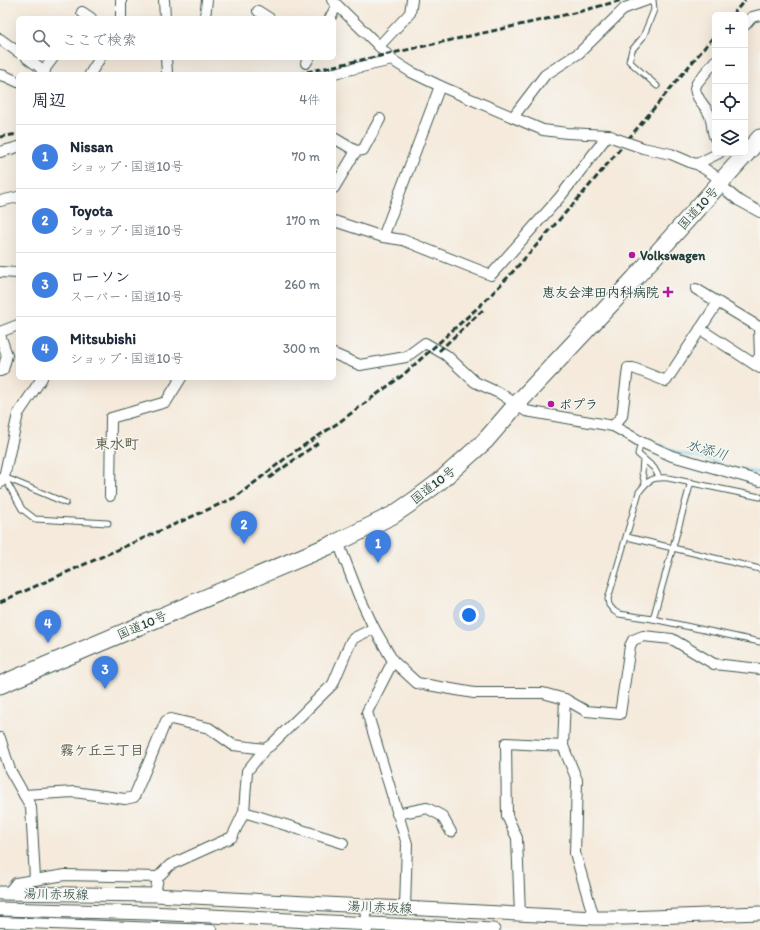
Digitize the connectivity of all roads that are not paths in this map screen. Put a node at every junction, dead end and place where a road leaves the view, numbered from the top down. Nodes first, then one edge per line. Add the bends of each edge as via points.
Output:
1 (121, 0) edge
2 (164, 0) edge
3 (207, 0) edge
4 (412, 0) edge
5 (647, 0) edge
6 (653, 0) edge
7 (334, 3) edge
8 (623, 4) edge
9 (258, 11) dead end
10 (82, 12) dead end
11 (760, 15) edge
12 (88, 16) edge
13 (121, 16) edge
14 (165, 16) edge
15 (205, 16) edge
16 (266, 16) edge
17 (331, 16) edge
18 (748, 22) edge
19 (0, 39) edge
20 (379, 46) junction
21 (16, 51) edge
22 (29, 60) edge
23 (52, 60) edge
24 (99, 60) edge
25 (166, 60) edge
26 (392, 60) junction
27 (712, 65) edge
28 (43, 72) edge
29 (91, 72) edge
30 (167, 72) dead end
31 (336, 73) edge
32 (0, 75) edge
33 (16, 81) edge
34 (440, 86) junction
35 (657, 86) dead end
36 (513, 117) junction
37 (380, 119) dead end
38 (712, 129) edge
39 (611, 137) junction
40 (336, 139) edge
41 (755, 145) edge
42 (16, 148) edge
43 (356, 151) junction
44 (0, 152) edge
45 (713, 156) edge
46 (697, 164) junction
47 (336, 185) edge
48 (724, 187) junction
49 (16, 197) edge
50 (0, 201) edge
51 (760, 212) edge
52 (336, 222) edge
53 (383, 237) junction
54 (0, 272) edge
55 (16, 276) edge
56 (696, 289) dead end
57 (718, 302) junction
58 (16, 326) edge
59 (700, 329) junction
60 (0, 332) edge
61 (0, 335) edge
62 (336, 355) edge
63 (757, 366) edge
64 (0, 371) edge
65 (41, 380) edge
66 (179, 380) edge
67 (521, 408) junction
68 (612, 426) junction
69 (641, 442) junction
70 (644, 458) junction
71 (659, 477) junction
72 (1, 479) edge
73 (760, 481) edge
74 (691, 482) junction
75 (645, 484) junction
76 (110, 496) dead end
77 (760, 498) edge
78 (66, 503) dead end
79 (108, 522) dead end
80 (627, 537) junction
81 (340, 547) junction
82 (673, 548) junction
83 (760, 568) edge
84 (653, 620) junction
85 (374, 628) junction
86 (760, 642) edge
87 (393, 661) junction
88 (760, 669) edge
89 (0, 685) edge
90 (0, 695) edge
91 (565, 699) junction
92 (0, 738) edge
93 (563, 746) junction
94 (265, 749) junction
95 (24, 795) junction
96 (244, 812) junction
97 (397, 814) junction
98 (451, 832) dead end
99 (343, 842) dead end
100 (158, 877) junction
101 (35, 879) junction
102 (4, 893) edge
103 (155, 895) junction
104 (365, 907) junction
105 (405, 907) junction
106 (0, 909) edge
107 (760, 913) edge
108 (520, 914) junction
109 (594, 918) junction
110 (0, 922) edge
111 (367, 927) edge
112 (128, 929) edge
113 (212, 930) edge
114 (493, 930) edge

1 - 13 street
2 - 14 street
3 - 15 street
4 - 20 street via 410,13
5 - 8 street
6 - 35 lane via 654,10 643,37 632,50 629,61
7 - 17 street
7 - 20 street
8 - 36 street via 579,53 545,75
9 - 16 street
10 - 12 street
11 - 18 street via 752,17
19 - 21 street
20 - 26 street
22 - 28 street
23 - 28 street
24 - 29 street
25 - 30 street
26 - 31 street
26 - 34 street
27 - 38 street via 695,88 698,99 710,115
32 - 33 street
34 - 36 street
34 - 53 street
36 - 39 street via 543,130
37 - 43 street via 363,150
39 - 46 street, bridge
39 - 53 street via 491,275 403,240
40 - 43 street
41 - 48 highway, 国道10号
42 - 44 street
43 - 47 street
45 - 46 street
46 - 48 street via 714,175
48 - 51 street via 738,200
48 - 67 highway, 国道10号
49 - 50 street
52 - 53 street
54 - 55 street
56 - 57 street
57 - 59 street
57 - 63 street via 759,327 760,356
58 - 60 street
59 - 63 street
59 - 68 street via 666,380 628,368 622,416
61 - 64 street via 7,355 3,370
62 - 67 street via 360,365 406,357 425,343 446,355 475,382 501,394
65 - 72 street via 18,414
66 - 76 street via 166,402 111,418
67 - 68 street
67 - 81 highway, 国道10号 via 480,460 447,489 407,518 380,533
68 - 69 street
69 - 70 lane via 638,454
69 - 73 street via 672,456
70 - 71 lane
70 - 75 lane via 642,473
71 - 74 lane
71 - 75 lane
72 - 78 lane
72 - 79 lane via 22,510 35,519
74 - 77 lane
74 - 82 lane
75 - 80 lane via 639,492
80 - 82 lane
80 - 84 lane via 608,598 609,605 619,614
81 - 85 street
81 - 89 highway, 国道10号
81 - 90 highway, 国道10号
82 - 83 lane
82 - 84 lane
84 - 86 lane
85 - 87 street
85 - 94 street via 351,641 333,684
87 - 91 street via 417,684 474,693 543,693
87 - 97 street via 367,712
88 - 91 street via 714,664 672,639 643,636 633,640 630,646 620,714 586,711
91 - 93 street
92 - 95 street via 10,770
93 - 108 street via 506,743 507,816 517,838
93 - 109 street via 577,780 575,853
94 - 95 street via 233,745 209,728 171,719 166,721 134,797 125,799 74,792
94 - 96 street via 248,771
95 - 101 street via 31,806
96 - 99 street
96 - 100 street via 232,837 170,865
97 - 98 street via 427,808 442,816
97 - 105 street via 407,844
100 - 101 street via 65,875
100 - 103 street
101 - 102 street via 16,883
102 - 103 main road, 湯川赤坂線
103 - 104 main road, 湯川赤坂線
104 - 105 main road, 湯川赤坂線
104 - 111 street
105 - 108 main road, 湯川赤坂線
106 - 111 main road, 湯川赤坂線 via 150,913
107 - 109 main road, 湯川赤坂線
108 - 109 main road, 湯川赤坂線
110 - 112 street
111 - 114 main road, 湯川赤坂線
112 - 113 street

